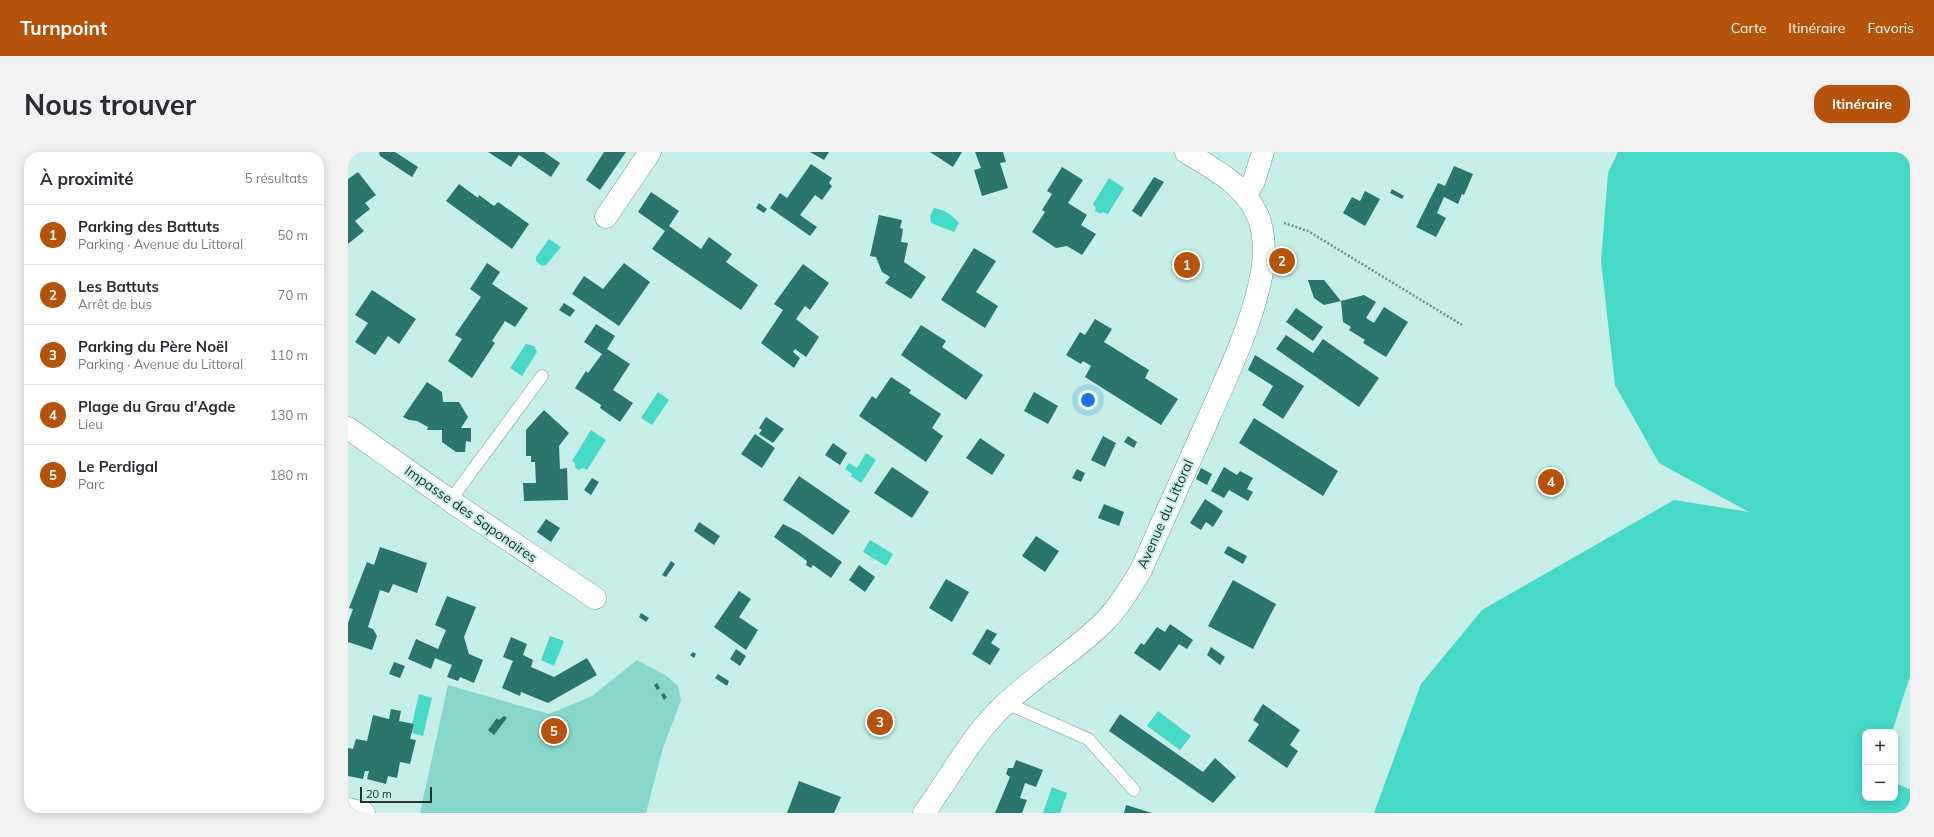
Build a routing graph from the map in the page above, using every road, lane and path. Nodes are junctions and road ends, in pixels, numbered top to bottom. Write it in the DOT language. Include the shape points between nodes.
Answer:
graph roads {
  1 [pos="650,152"];
  2 [pos="1186,152"];
  3 [pos="1263,152"];
  4 [pos="1245,195"];
  5 [pos="606,217"];
  6 [pos="1260,223"];
  7 [pos="1462,325"];
  8 [pos="542,376"];
  9 [pos="348,428"];
  10 [pos="450,500"];
  11 [pos="594,598"];
  12 [pos="1006,703"];
  13 [pos="1134,790"];
  14 [pos="348,809"];
  15 [pos="364,813"];
  16 [pos="924,813"];
  1 -- 5 [label="street"];
  2 -- 4 [label="street, Avenue du Littoral" via="1229,179"];
  3 -- 4 [label="street" via="1254,181"];
  4 -- 6 [label="street, Avenue du Littoral" via="1257,213"];
  6 -- 7 [label="path" via="1285,223 1308,231"];
  6 -- 12 [label="street, Avenue du Littoral" via="1263,246 1262,271 1256,298 1228,374 1141,570 1125,596 1083,642 1028,683"];
  8 -- 10 [label="lane"];
  9 -- 10 [label="street, Impasse des Saponaires"];
  10 -- 11 [label="street, Impasse des Saponaires"];
  12 -- 13 [label="lane" via="1088,739"];
  12 -- 16 [label="street, Avenue du Littoral" via="955,754"];
  14 -- 15 [label="street"];
}
